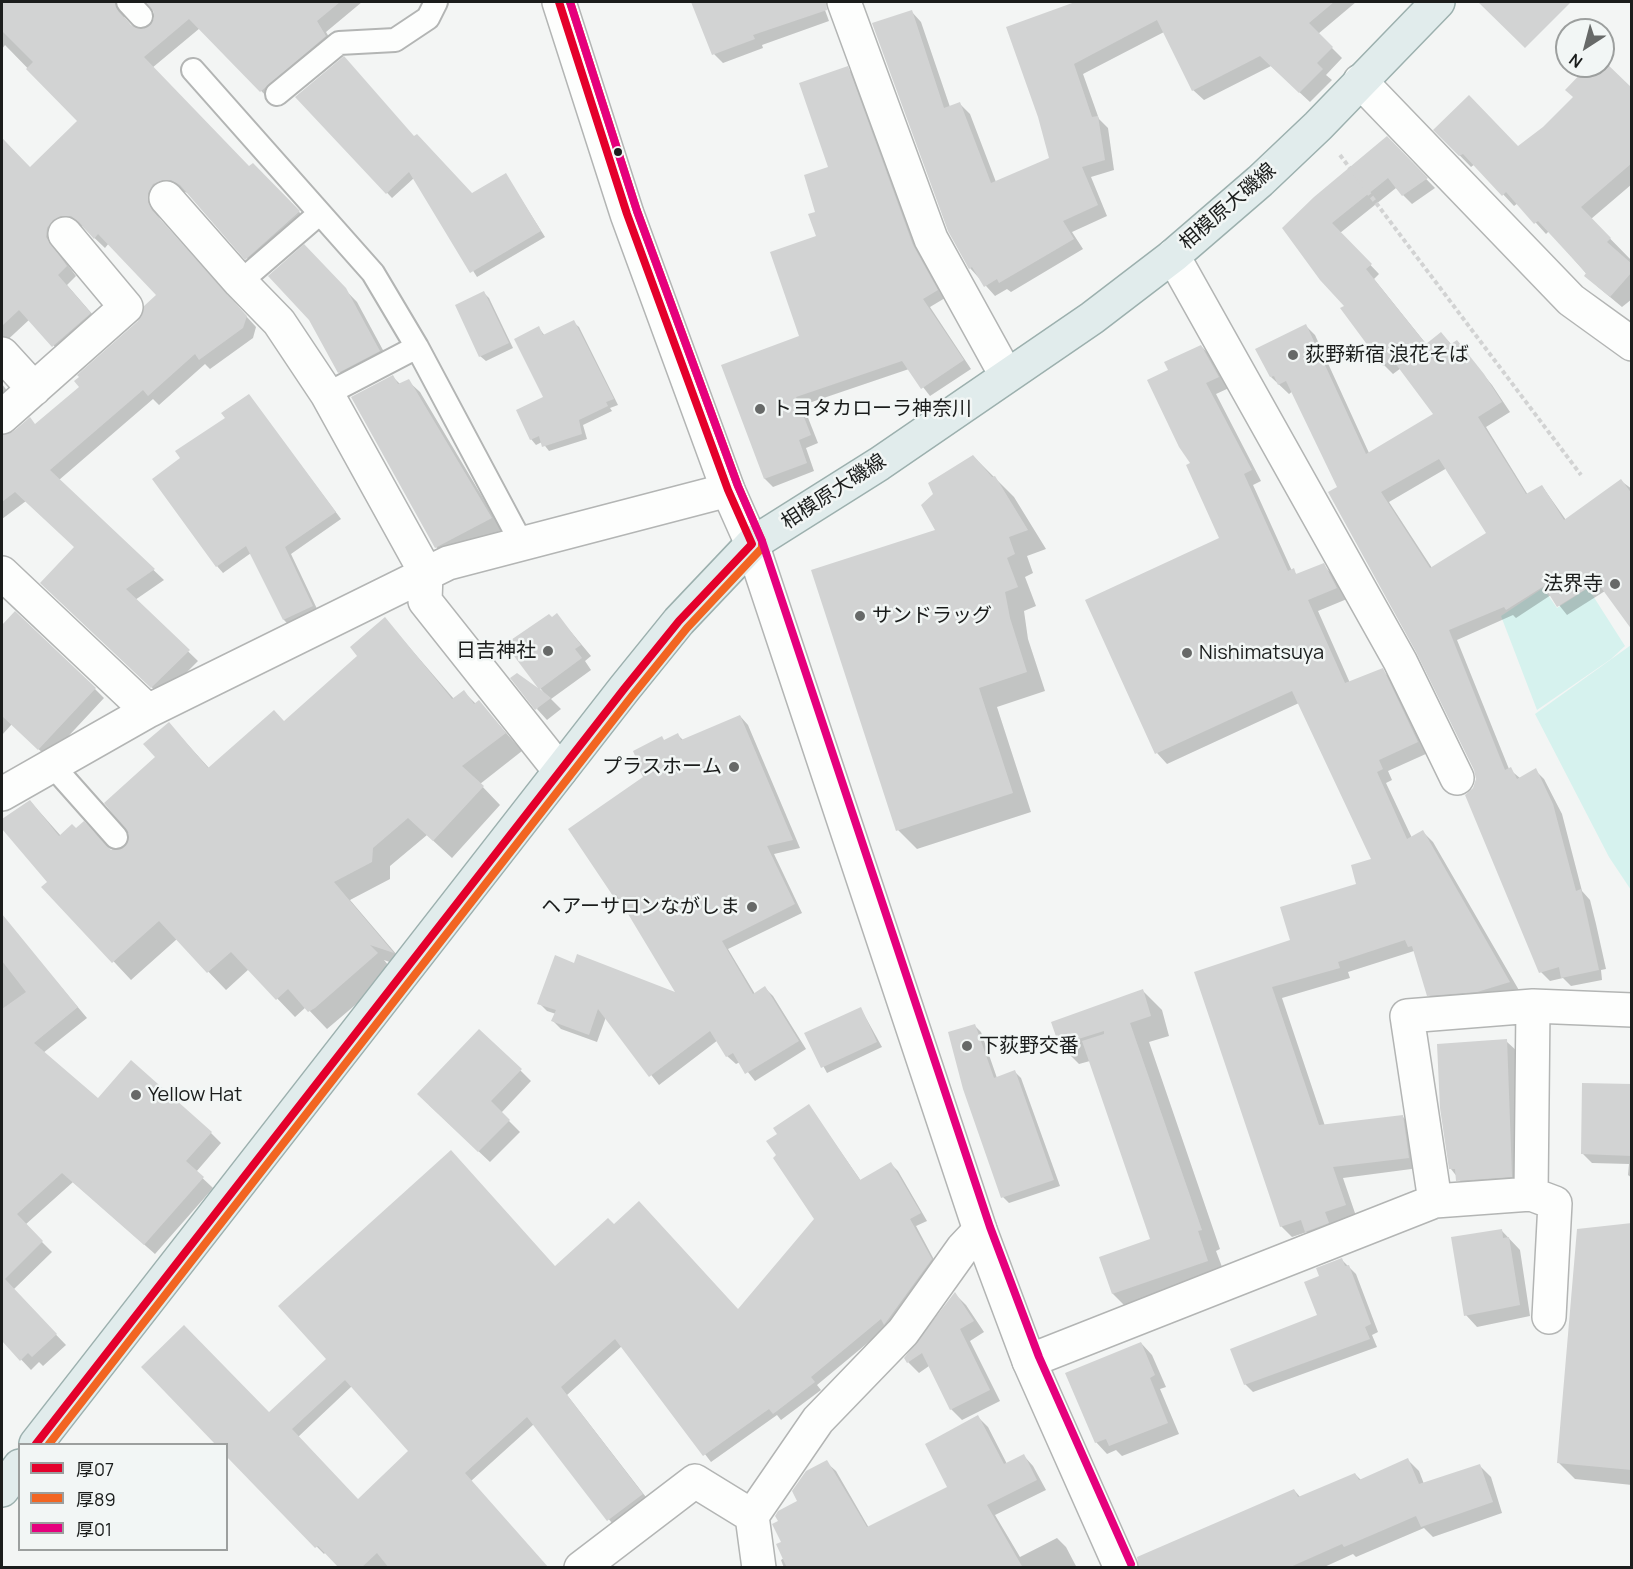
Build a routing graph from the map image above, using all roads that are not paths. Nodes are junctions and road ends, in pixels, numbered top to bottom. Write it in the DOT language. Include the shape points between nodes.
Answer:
graph roads {
  1 [pos="436,2"];
  2 [pos="558,2"];
  3 [pos="844,2"];
  4 [pos="1438,2"];
  5 [pos="194,70"];
  6 [pos="1360,81"];
  7 [pos="277,94"];
  8 [pos="166,198"];
  9 [pos="319,214"];
  10 [pos="65,234"];
  11 [pos="1173,256"];
  12 [pos="240,282"];
  13 [pos="1632,344"];
  14 [pos="417,347"];
  15 [pos="2,354"];
  16 [pos="1005,375"];
  17 [pos="34,389"];
  18 [pos="327,394"];
  19 [pos="2,417"];
  20 [pos="728,490"];
  21 [pos="522,544"];
  22 [pos="752,544"];
  23 [pos="2,573"];
  24 [pos="426,573"];
  25 [pos="148,711"];
  26 [pos="52,765"];
  27 [pos="560,771"];
  28 [pos="1457,778"];
  29 [pos="2,794"];
  30 [pos="116,837"];
  31 [pos="1533,1006"];
  32 [pos="1632,1010"];
  33 [pos="1530,1194"];
  34 [pos="1435,1201"];
  35 [pos="980,1230"];
  36 [pos="1549,1317"];
  37 [pos="1029,1361"];
  38 [pos="37,1443"];
  39 [pos="18,1469"];
  40 [pos="2,1490"];
  41 [pos="752,1516"];
  42 [pos="581,1568"];
  43 [pos="759,1568"];
  44 [pos="1121,1568"];
  1 -- 7 [label="lane" via="428,18 395,40 339,43"];
  2 -- 20 [label="street" via="627,214"];
  3 -- 16 [label="street" via="931,239"];
  4 -- 6 [label="main road, 相模原大磯線"];
  5 -- 9 [label="lane"];
  6 -- 11 [label="main road, 相模原大磯線" via="1260,181"];
  6 -- 13 [label="street" via="1572,300"];
  8 -- 12 [label="street"];
  9 -- 12 [label="lane"];
  9 -- 14 [label="lane" via="373,273"];
  10 -- 17 [label="street" via="94,252 126,307"];
  11 -- 16 [label="main road, 相模原大磯線" via="1092,318"];
  11 -- 28 [label="street" via="1400,661"];
  12 -- 18 [label="street" via="279,321"];
  14 -- 18 [label="lane"];
  14 -- 21 [label="lane"];
  15 -- 17 [label="street"];
  16 -- 22 [label="main road, 相模原大磯線" via="879,464"];
  17 -- 19 [label="street"];
  18 -- 24 [label="street"];
  20 -- 21 [label="street"];
  20 -- 22 [label="street"];
  21 -- 24 [label="street" via="448,563"];
  22 -- 27 [label="main road, 相模原大磯線" via="680,621"];
  22 -- 35 [label="street"];
  23 -- 25 [label="street"];
  24 -- 25 [label="street"];
  24 -- 27 [label="street" via="425,601"];
  25 -- 26 [label="street"];
  26 -- 29 [label="street"];
  26 -- 30 [label="lane"];
  27 -- 38 [label="main road, 相模原大磯線"];
  31 -- 32 [label="street"];
  31 -- 33 [label="street"];
  31 -- 34 [label="street" via="1407,1016"];
  33 -- 34 [label="street"];
  33 -- 36 [label="street" via="1556,1203"];
  34 -- 37 [label="street"];
  35 -- 37 [label="street"];
  35 -- 41 [label="street" via="903,1332 818,1420"];
  37 -- 44 [label="street"];
  39 -- 40 [label="main road"];
  41 -- 42 [label="street" via="695,1481"];
  41 -- 43 [label="street"];
}
